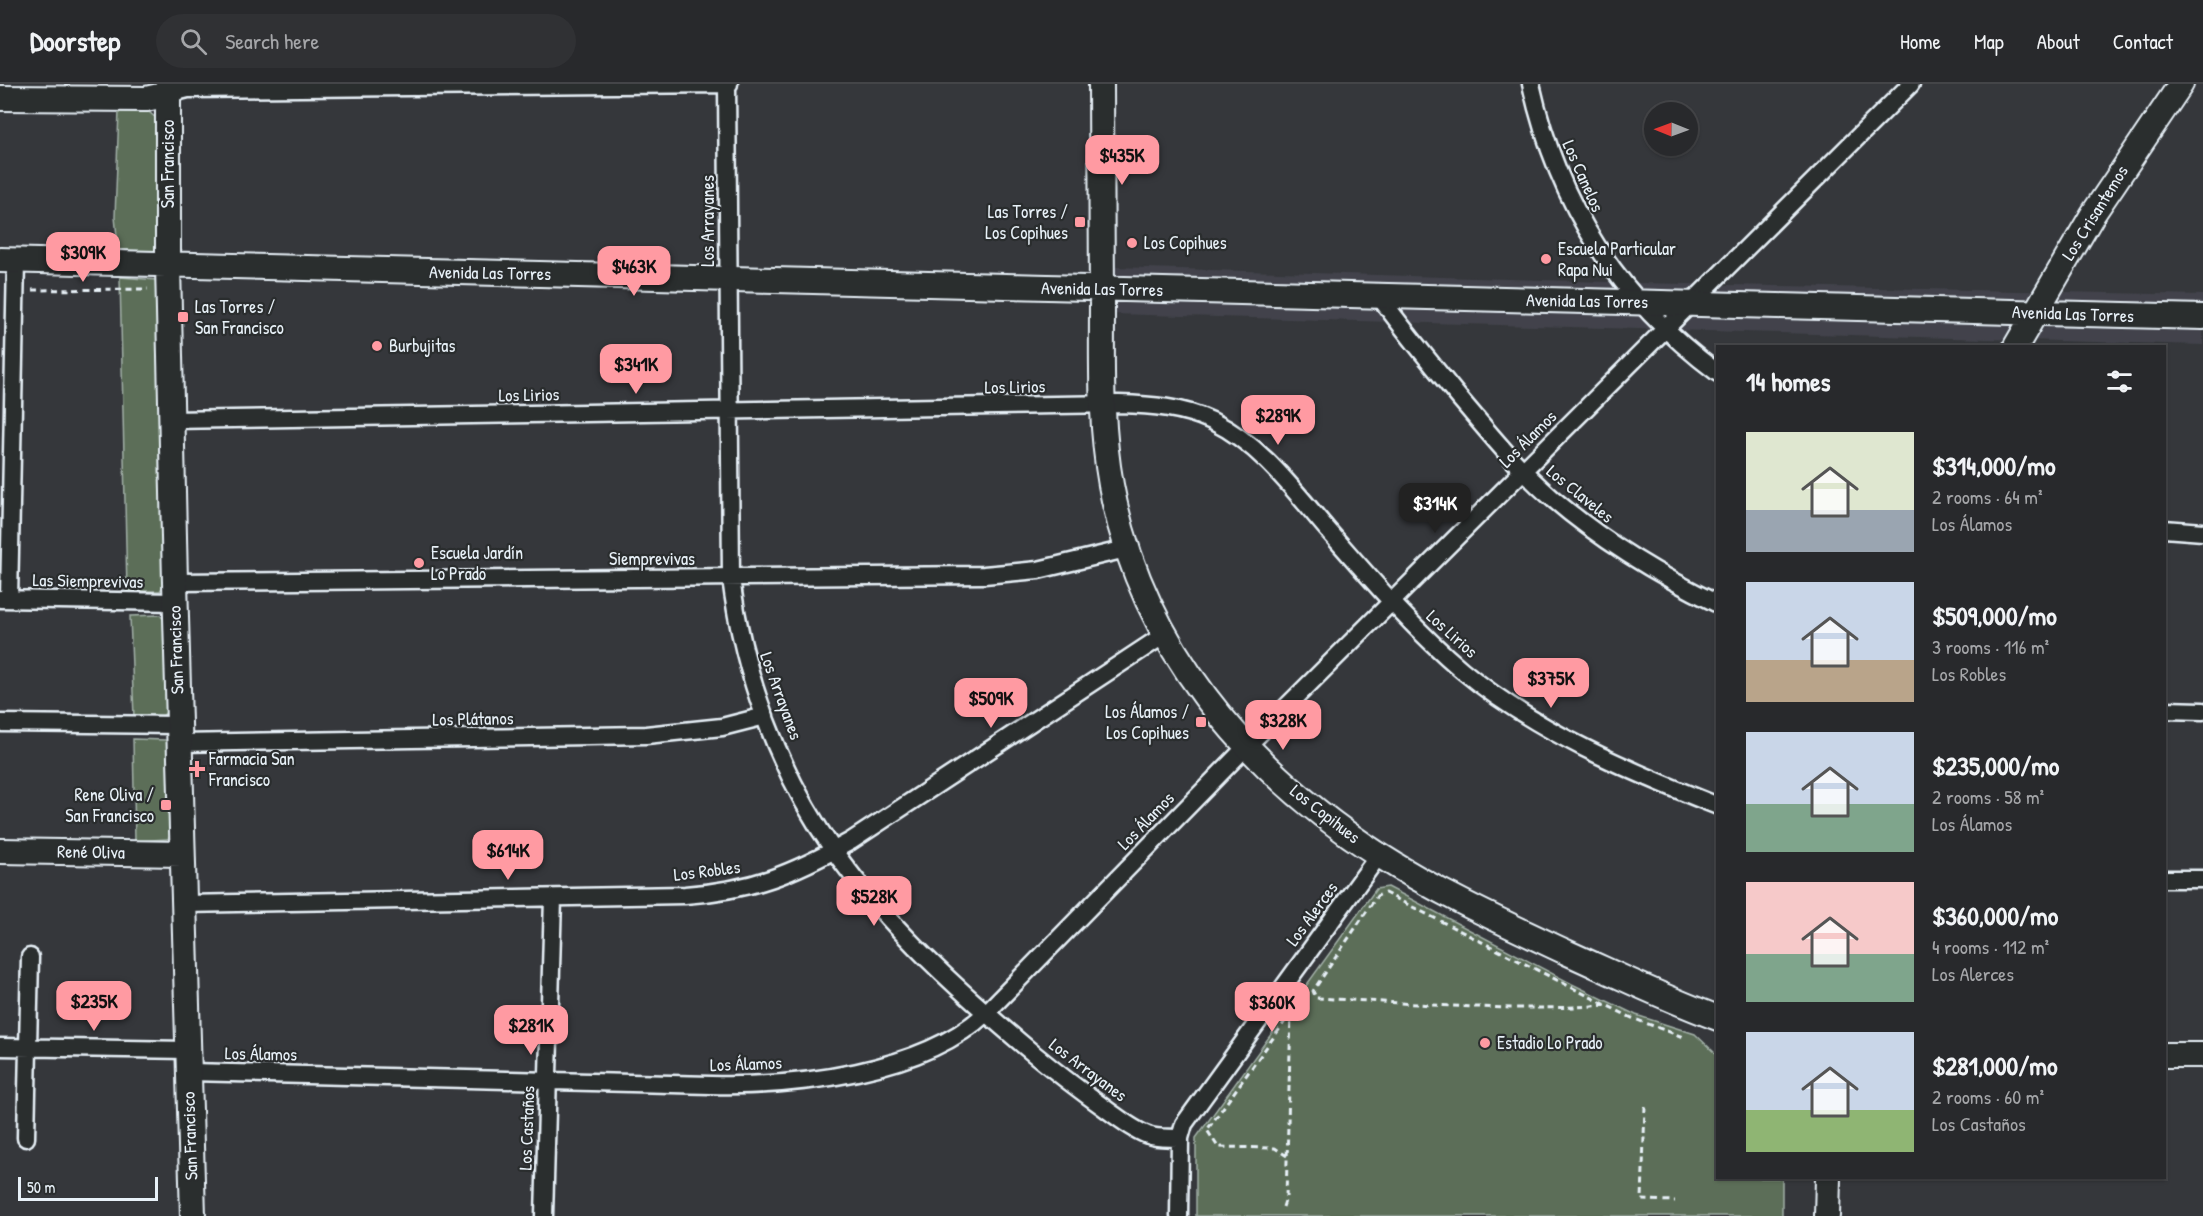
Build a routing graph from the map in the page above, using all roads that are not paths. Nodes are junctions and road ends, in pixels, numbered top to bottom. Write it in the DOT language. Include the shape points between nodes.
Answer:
graph roads {
  1 [pos="728,84"];
  2 [pos="1101,84"];
  3 [pos="1531,84"];
  4 [pos="1911,84"];
  5 [pos="2181,84"];
  6 [pos="168,89"];
  7 [pos="0,98"];
  8 [pos="8,260"];
  9 [pos="168,265"];
  10 [pos="728,279"];
  11 [pos="1101,289"];
  12 [pos="1379,296"];
  13 [pos="1639,303"];
  14 [pos="1692,304"];
  15 [pos="2035,313"];
  16 [pos="2203,317"];
  17 [pos="1665,330"];
  18 [pos="2017,345"];
  19 [pos="1716,371"];
  20 [pos="1102,405"];
  21 [pos="729,411"];
  22 [pos="171,420"];
  23 [pos="1523,471"];
  24 [pos="2166,529"];
  25 [pos="2203,532"];
  26 [pos="1126,549"];
  27 [pos="731,578"];
  28 [pos="175,592"];
  29 [pos="4,599"];
  30 [pos="1391,602"];
  31 [pos="1716,602"];
  32 [pos="1164,635"];
  33 [pos="2166,710"];
  34 [pos="2203,711"];
  35 [pos="765,716"];
  36 [pos="0,723"];
  37 [pos="179,734"];
  38 [pos="1248,745"];
  39 [pos="1716,805"];
  40 [pos="834,850"];
  41 [pos="0,851"];
  42 [pos="182,854"];
  43 [pos="1379,855"];
  44 [pos="2166,879"];
  45 [pos="2203,879"];
  46 [pos="553,898"];
  47 [pos="184,904"];
  48 [pos="30,957"];
  49 [pos="986,1012"];
  50 [pos="1716,1016"];
  51 [pos="0,1047"];
  52 [pos="28,1048"];
  53 [pos="2166,1055"];
  54 [pos="2203,1056"];
  55 [pos="188,1061"];
  56 [pos="548,1081"];
  57 [pos="26,1138"];
  58 [pos="1180,1138"];
  59 [pos="1828,1179"];
  60 [pos="193,1216"];
  61 [pos="544,1216"];
  62 [pos="1179,1216"];
  63 [pos="1827,1216"];
  1 -- 6 [label="street"];
  1 -- 10 [label="street, Los Arrayanes"];
  2 -- 11 [label="main road, Los Copihues"];
  3 -- 13 [label="street, Los Canelos" via="1548,146 1572,205 1607,263"];
  4 -- 14 [label="street, Los Álamos"];
  5 -- 15 [label="main road, Los Crisantemos" via="2099,204"];
  6 -- 7 [label="main road" via="146,99"];
  6 -- 9 [label="main road, San Francisco"];
  8 -- 9 [label="main road, Avenida Las Torres"];
  8 -- 29 [label="street" via="15,290"];
  9 -- 10 [label="main road, Avenida Las Torres"];
  9 -- 22 [label="main road, San Francisco"];
  10 -- 11 [label="main road, Avenida Las Torres"];
  10 -- 21 [label="street, Los Arrayanes"];
  11 -- 12 [label="main road, Avenida Las Torres"];
  11 -- 20 [label="main road, Los Copihues"];
  12 -- 13 [label="main road, Avenida Las Torres"];
  12 -- 23 [label="street, Los Claveles"];
  13 -- 14 [label="main road, Avenida Las Torres"];
  13 -- 17 [label="street, Los Canelos"];
  14 -- 15 [label="main road, Avenida Las Torres"];
  14 -- 17 [label="street, Los Álamos"];
  15 -- 16 [label="main road, Avenida Las Torres"];
  15 -- 18 [label="main road, Los Crisantemos"];
  17 -- 19 [label="street, Los Canelos"];
  17 -- 23 [label="street, Los Álamos"];
  20 -- 21 [label="street, Los Lirios"];
  20 -- 26 [label="main road, Los Copihues" via="1111,483"];
  20 -- 30 [label="street, Los Lirios" via="1171,408 1201,416 1240,437 1274,467"];
  21 -- 22 [label="street, Los Lirios"];
  21 -- 27 [label="street, Los Arrayanes"];
  22 -- 28 [label="main road, San Francisco"];
  23 -- 30 [label="street, Los Álamos"];
  23 -- 31 [label="street, Los Claveles" via="1612,544"];
  24 -- 25 [label="street"];
  26 -- 27 [label="street, Siemprevivas" via="1038,570 984,575"];
  26 -- 32 [label="main road, Los Copihues"];
  27 -- 28 [label="street, Siemprevivas"];
  27 -- 35 [label="street, Los Arrayanes" via="743,647"];
  28 -- 29 [label="street, Las Siemprevivas"];
  28 -- 37 [label="main road, San Francisco"];
  30 -- 38 [label="street, Los Álamos"];
  30 -- 39 [label="street, Los Lirios" via="1463,671 1525,714 1605,757"];
  32 -- 38 [label="main road, Los Copihues" via="1202,692"];
  32 -- 40 [label="street, Los Robles"];
  33 -- 34 [label="street"];
  35 -- 37 [label="street, Los Plátanos" via="706,729 636,736"];
  35 -- 40 [label="street, Los Arrayanes" via="794,783"];
  36 -- 37 [label="street, Los Plátanos"];
  37 -- 42 [label="main road, San Francisco"];
  38 -- 43 [label="main road, Los Copihues" via="1313,807"];
  38 -- 49 [label="street, Los Álamos"];
  40 -- 46 [label="street, Los Robles" via="783,876 733,890 685,896"];
  40 -- 49 [label="street, Los Arrayanes" via="906,936"];
  41 -- 42 [label="main road, René Oliva"];
  42 -- 47 [label="main road, San Francisco"];
  43 -- 50 [label="main road, Los Copihues" via="1532,936 1652,992"];
  43 -- 58 [label="street, Los Alerces" via="1184,1124"];
  44 -- 45 [label="street"];
  46 -- 47 [label="street, Los Robles"];
  46 -- 56 [label="street, Los Castaños"];
  47 -- 55 [label="main road, San Francisco"];
  48 -- 52 [label="street"];
  49 -- 56 [label="street, Los Álamos" via="973,1025 916,1054 825,1077 735,1086"];
  49 -- 58 [label="street, Los Arrayanes" via="1120,1119 1148,1135"];
  51 -- 52 [label="street, Los Álamos"];
  52 -- 55 [label="street, Los Álamos"];
  52 -- 57 [label="street"];
  53 -- 54 [label="main road"];
  55 -- 56 [label="street, Los Álamos"];
  55 -- 60 [label="main road, San Francisco"];
  56 -- 61 [label="street, Los Castaños"];
  58 -- 62 [label="street, Los Alerces"];
  59 -- 63 [label="main road"];
}
